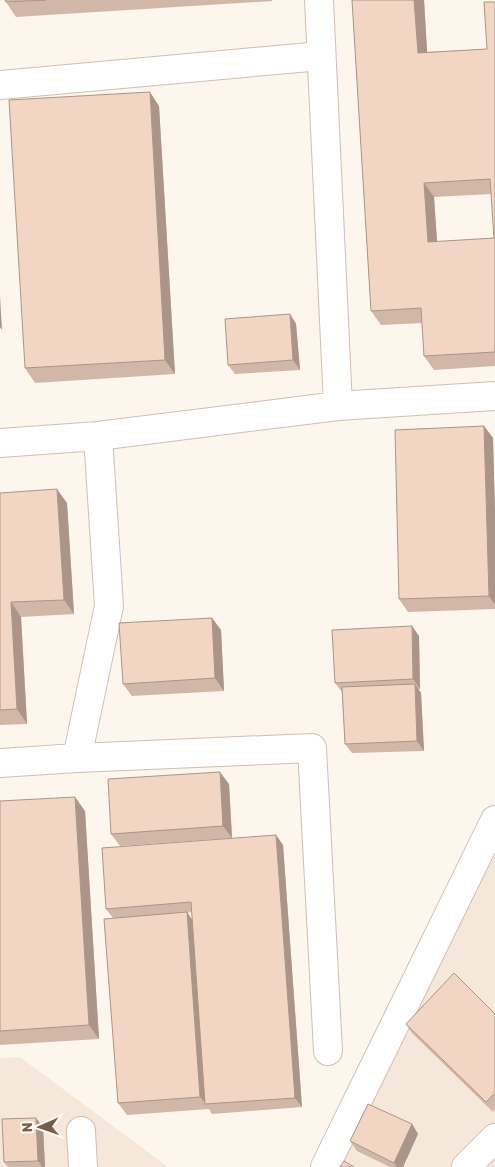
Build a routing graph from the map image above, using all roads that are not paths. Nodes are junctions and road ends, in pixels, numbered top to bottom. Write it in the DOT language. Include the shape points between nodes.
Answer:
graph roads {
  1 [pos="319,0"];
  2 [pos="321,56"];
  3 [pos="0,85"];
  4 [pos="495,396"];
  5 [pos="338,406"];
  6 [pos="98,436"];
  7 [pos="0,443"];
  8 [pos="77,758"];
  9 [pos="0,763"];
  10 [pos="495,820"];
  11 [pos="328,1051"];
  12 [pos="81,1131"];
  13 [pos="83,1167"];
  14 [pos="325,1167"];
  1 -- 2 [label="street"];
  2 -- 3 [label="street"];
  2 -- 5 [label="street"];
  4 -- 5 [label="street"];
  5 -- 6 [label="street"];
  6 -- 7 [label="street"];
  6 -- 8 [label="street" via="110,606"];
  8 -- 9 [label="street"];
  8 -- 11 [label="street" via="312,748"];
  10 -- 14 [label="street"];
  12 -- 13 [label="street"];
}
